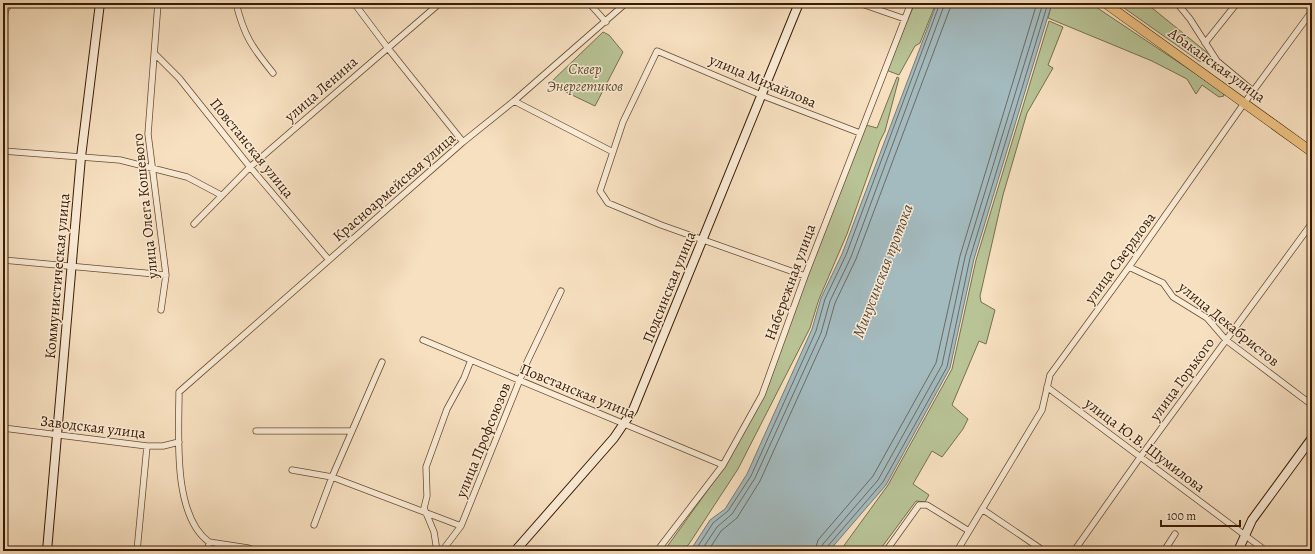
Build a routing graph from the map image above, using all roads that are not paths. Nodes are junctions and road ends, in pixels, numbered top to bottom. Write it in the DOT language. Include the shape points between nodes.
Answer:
graph roads {
  1 [pos="10,3"];
  2 [pos="100,3"];
  3 [pos="145,3"];
  4 [pos="236,3"];
  5 [pos="354,3"];
  6 [pos="440,3"];
  7 [pos="589,3"];
  8 [pos="626,3"];
  9 [pos="799,3"];
  10 [pos="859,3"];
  11 [pos="911,3"];
  12 [pos="1106,3"];
  13 [pos="1177,3"];
  14 [pos="1237,3"];
  15 [pos="160,4"];
  16 [pos="1312,11"];
  17 [pos="905,19"];
  18 [pos="606,22"];
  19 [pos="3,30"];
  20 [pos="1206,43"];
  21 [pos="387,48"];
  22 [pos="155,54"];
  23 [pos="273,73"];
  24 [pos="1253,91"];
  25 [pos="762,95"];
  26 [pos="514,101"];
  27 [pos="1245,102"];
  28 [pos="860,133"];
  29 [pos="464,142"];
  30 [pos="3,151"];
  31 [pos="613,152"];
  32 [pos="1312,152"];
  33 [pos="81,157"];
  34 [pos="250,166"];
  35 [pos="153,167"];
  36 [pos="221,195"];
  37 [pos="1312,223"];
  38 [pos="194,224"];
  39 [pos="703,240"];
  40 [pos="3,260"];
  41 [pos="329,260"];
  42 [pos="72,267"];
  43 [pos="1129,267"];
  44 [pos="166,275"];
  45 [pos="805,276"];
  46 [pos="561,291"];
  47 [pos="160,310"];
  48 [pos="423,340"];
  49 [pos="1226,340"];
  50 [pos="470,360"];
  51 [pos="382,362"];
  52 [pos="519,381"];
  53 [pos="1047,387"];
  54 [pos="1312,405"];
  55 [pos="625,422"];
  56 [pos="3,428"];
  57 [pos="256,431"];
  58 [pos="352,431"];
  59 [pos="57,435"];
  60 [pos="1312,438"];
  61 [pos="179,442"];
  62 [pos="147,446"];
  63 [pos="1141,456"];
  64 [pos="723,465"];
  65 [pos="292,470"];
  66 [pos="332,478"];
  67 [pos="982,509"];
  68 [pos="426,514"];
  69 [pos="314,525"];
  70 [pos="462,526"];
  71 [pos="968,531"];
  72 [pos="1175,534"];
  73 [pos="1244,535"];
  74 [pos="210,542"];
  75 [pos="47,551"];
  76 [pos="137,551"];
  77 [pos="208,551"];
  78 [pos="255,551"];
  79 [pos="437,551"];
  80 [pos="442,551"];
  81 [pos="515,551"];
  82 [pos="657,551"];
  83 [pos="886,551"];
  84 [pos="957,551"];
  85 [pos="1044,551"];
  86 [pos="1074,551"];
  87 [pos="1164,551"];
  88 [pos="1238,551"];
  89 [pos="1266,551"];
  1 -- 19 [label="street" via="5,11"];
  2 -- 33 [label="street, Коммунистическая улица"];
  3 -- 15 [label="street"];
  4 -- 23 [label="street" via="251,46"];
  5 -- 21 [label="street"];
  6 -- 21 [label="street, улица Ленина"];
  7 -- 18 [label="street"];
  8 -- 18 [label="street, Красноармейская улица"];
  9 -- 25 [label="street, Подсинская улица"];
  10 -- 17 [label="street"];
  11 -- 17 [label="street, Набережная улица"];
  12 -- 27 [label="main road, Абаканская улица"];
  13 -- 20 [label="street, Абаканская улица"];
  14 -- 20 [label="street"];
  15 -- 22 [label="street, улица Олега Кошевого"];
  16 -- 24 [label="street, улица Свердлова"];
  17 -- 28 [label="street, Набережная улица"];
  18 -- 26 [label="street, Красноармейская улица"];
  20 -- 24 [label="street, Абаканская улица" via="1217,61"];
  21 -- 29 [label="street"];
  21 -- 34 [label="street, улица Ленина"];
  22 -- 34 [label="street, Повстанская улица" via="179,78"];
  22 -- 35 [label="street, улица Олега Кошевого" via="148,134"];
  24 -- 27 [label="street, улица Свердлова"];
  25 -- 28 [label="street, улица Михайлова"];
  25 -- 31 [label="street, улица Михайлова" via="658,50 623,122"];
  25 -- 39 [label="street, Подсинская улица"];
  26 -- 29 [label="street, Красноармейская улица"];
  26 -- 31 [label="street"];
  27 -- 32 [label="main road, Абаканская улица"];
  27 -- 43 [label="street, улица Свердлова"];
  28 -- 45 [label="street, Набережная улица"];
  29 -- 41 [label="street, Красноармейская улица"];
  30 -- 33 [label="street"];
  31 -- 39 [label="street" via="600,191 608,203"];
  33 -- 35 [label="street" via="120,160"];
  33 -- 42 [label="street, Коммунистическая улица"];
  34 -- 36 [label="street, улица Ленина"];
  34 -- 41 [label="street, Повстанская улица"];
  35 -- 36 [label="street" via="187,177"];
  35 -- 44 [label="street, улица Олега Кошевого"];
  36 -- 38 [label="street, улица Ленина"];
  37 -- 49 [label="street, улица Горького"];
  39 -- 45 [label="street"];
  39 -- 55 [label="street, Подсинская улица" via="633,410"];
  40 -- 42 [label="street"];
  41 -- 61 [label="street, Красноармейская улица" via="179,392"];
  42 -- 44 [label="street"];
  42 -- 59 [label="street, Коммунистическая улица"];
  43 -- 49 [label="street, улица Декабристов" via="1163,283 1174,297 1206,318"];
  43 -- 53 [label="street, улица Свердлова" via="1050,375"];
  44 -- 47 [label="street, улица Олега Кошевого"];
  45 -- 64 [label="street, Набережная улица" via="762,395"];
  46 -- 52 [label="street, улица Профсоюзов"];
  48 -- 50 [label="street, Повстанская улица"];
  49 -- 54 [label="street, улица Декабристов"];
  49 -- 63 [label="street, улица Горького"];
  50 -- 52 [label="street, Повстанская улица"];
  50 -- 68 [label="street" via="464,378 447,409 426,467"];
  51 -- 58 [label="street"];
  52 -- 55 [label="street, Повстанская улица"];
  52 -- 70 [label="street, улица Профсоюзов"];
  53 -- 63 [label="street, улица Ю.В. Шумилова"];
  53 -- 67 [label="street, улица Свердлова" via="1042,410"];
  55 -- 64 [label="street, Повстанская улица"];
  55 -- 81 [label="street, Подсинская улица" via="614,438"];
  56 -- 59 [label="street, Заводская улица"];
  57 -- 58 [label="street"];
  58 -- 66 [label="street"];
  59 -- 62 [label="street, Заводская улица"];
  59 -- 75 [label="street, Коммунистическая улица"];
  60 -- 73 [label="street" via="1252,520"];
  61 -- 62 [label="street, Заводская улица"];
  61 -- 74 [label="street" via="184,502 193,522"];
  62 -- 76 [label="street"];
  63 -- 73 [label="street, улица Ю.В. Шумилова"];
  63 -- 86 [label="street, улица Горького"];
  64 -- 82 [label="street, Набережная улица"];
  65 -- 66 [label="street"];
  66 -- 68 [label="street"];
  66 -- 69 [label="street"];
  67 -- 71 [label="street, улица Свердлова"];
  67 -- 85 [label="street"];
  68 -- 70 [label="street"];
  68 -- 79 [label="street" via="434,532"];
  70 -- 80 [label="street, улица Профсоюзов"];
  71 -- 83 [label="street" via="927,505 919,505"];
  71 -- 84 [label="street, улица Свердлова"];
  72 -- 87 [label="street"];
  73 -- 88 [label="street"];
  73 -- 89 [label="street, улица Ю.В. Шумилова"];
  74 -- 77 [label="street"];
  74 -- 78 [label="street"];
}
